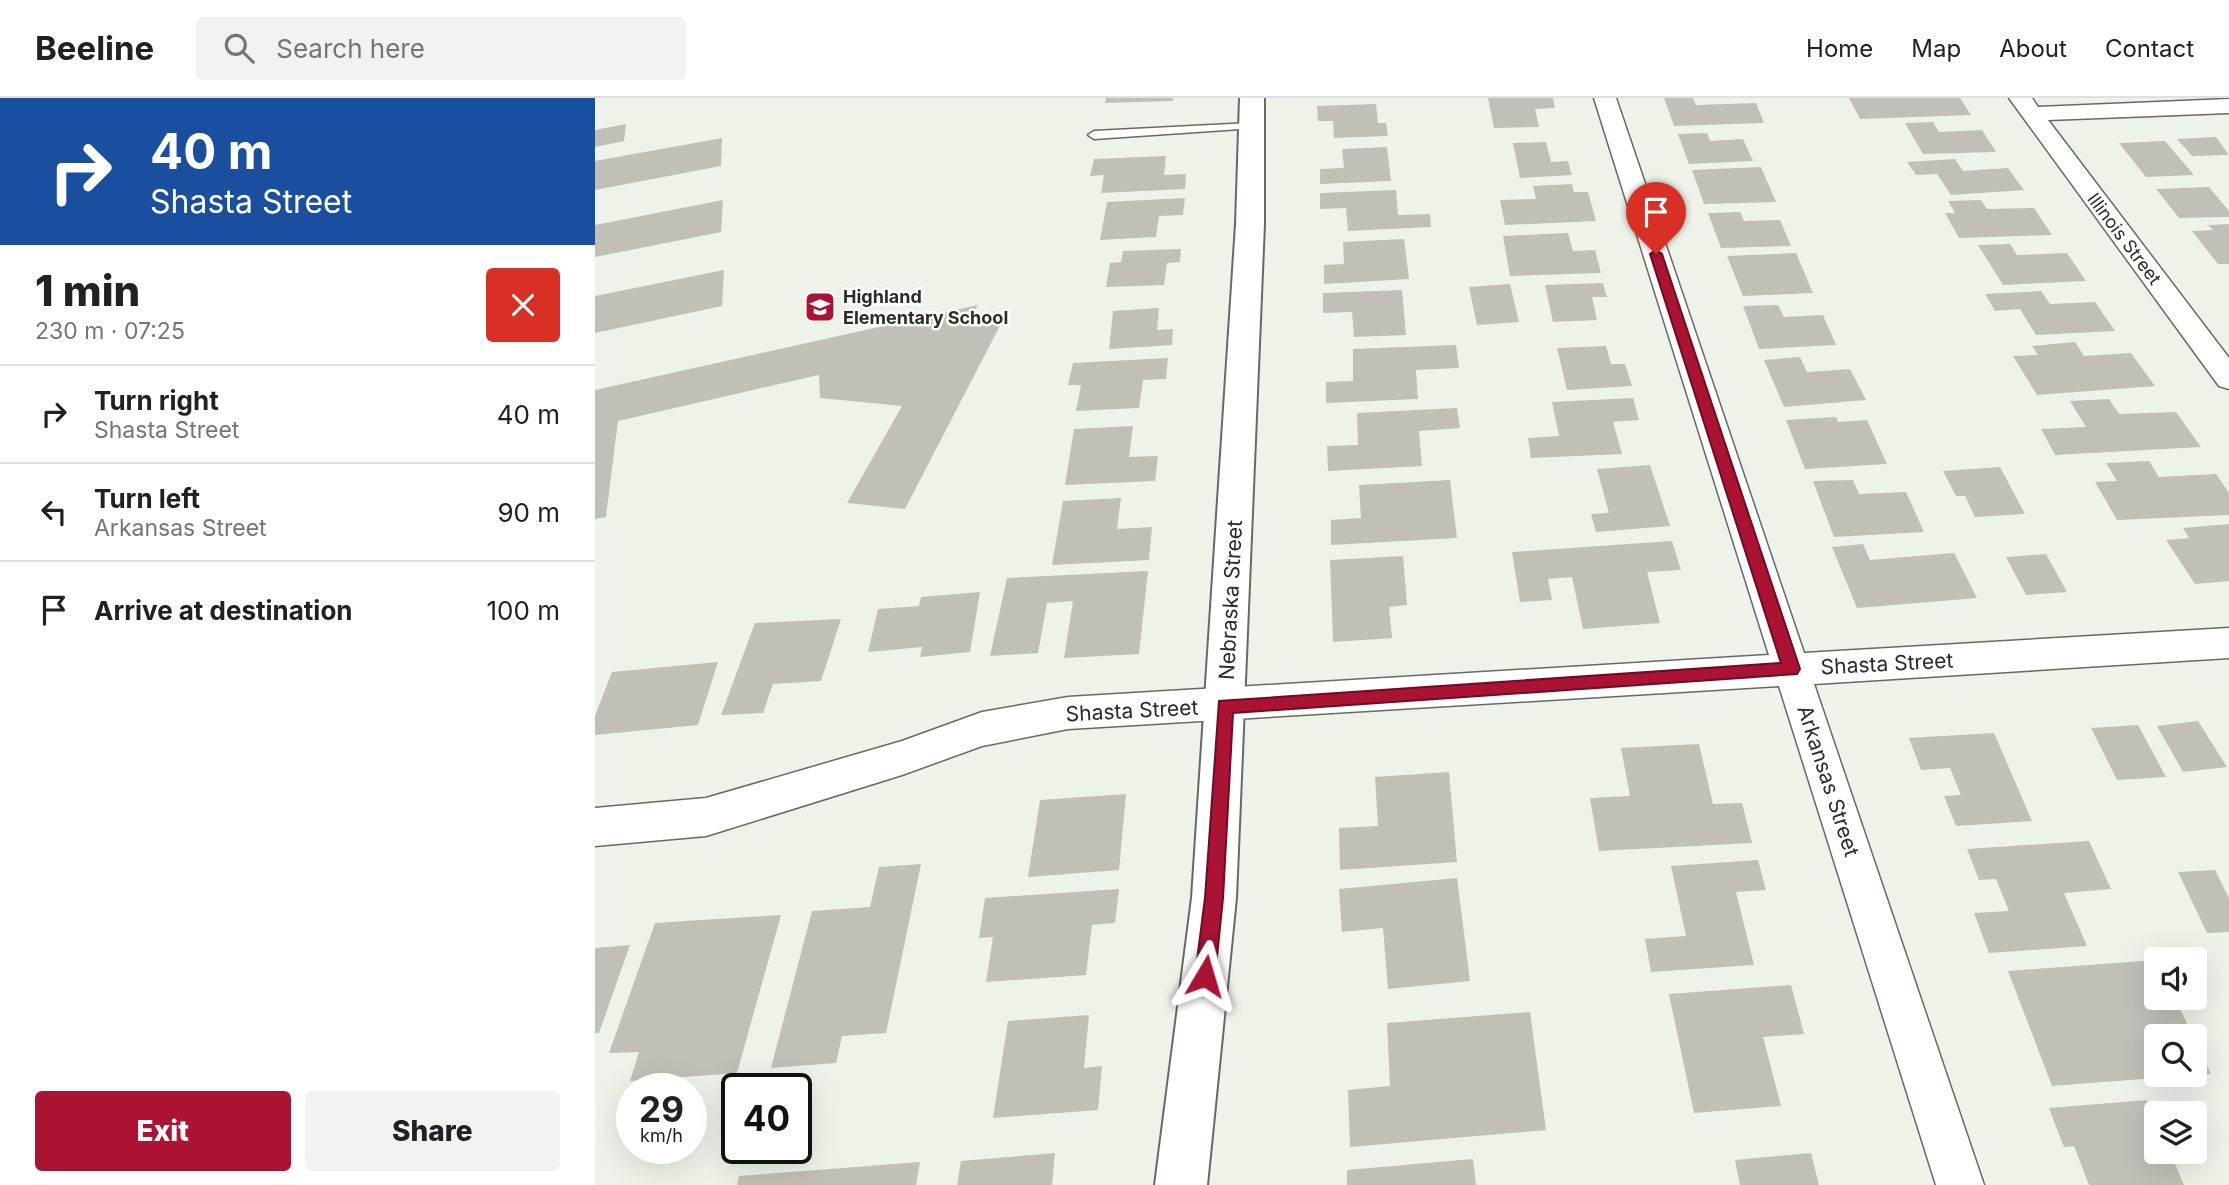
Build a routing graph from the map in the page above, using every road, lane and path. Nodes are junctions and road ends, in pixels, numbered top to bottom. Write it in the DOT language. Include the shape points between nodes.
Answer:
graph roads {
  1 [pos="1605,98"];
  2 [pos="2025,106"];
  3 [pos="2229,106"];
  4 [pos="1252,112"];
  5 [pos="1094,135"];
  6 [pos="2229,379"];
  7 [pos="2229,643"];
  8 [pos="1792,669"];
  9 [pos="1225,706"];
  10 [pos="595,827"];
  11 [pos="1181,1185"];
  12 [pos="1960,1185"];
  1 -- 8 [label="street, Arkansas Street"];
  2 -- 3 [label="street"];
  2 -- 6 [label="street, Illinois Street"];
  4 -- 5 [label="lane"];
  4 -- 9 [label="street, Nebraska Street"];
  7 -- 8 [label="street, Shasta Street"];
  8 -- 9 [label="street, Shasta Street"];
  8 -- 12 [label="street, Arkansas Street"];
  9 -- 10 [label="street, Shasta Street" via="1067,713 982,729 706,817"];
  9 -- 11 [label="street, Nebraska Street" via="1214,898"];
}
